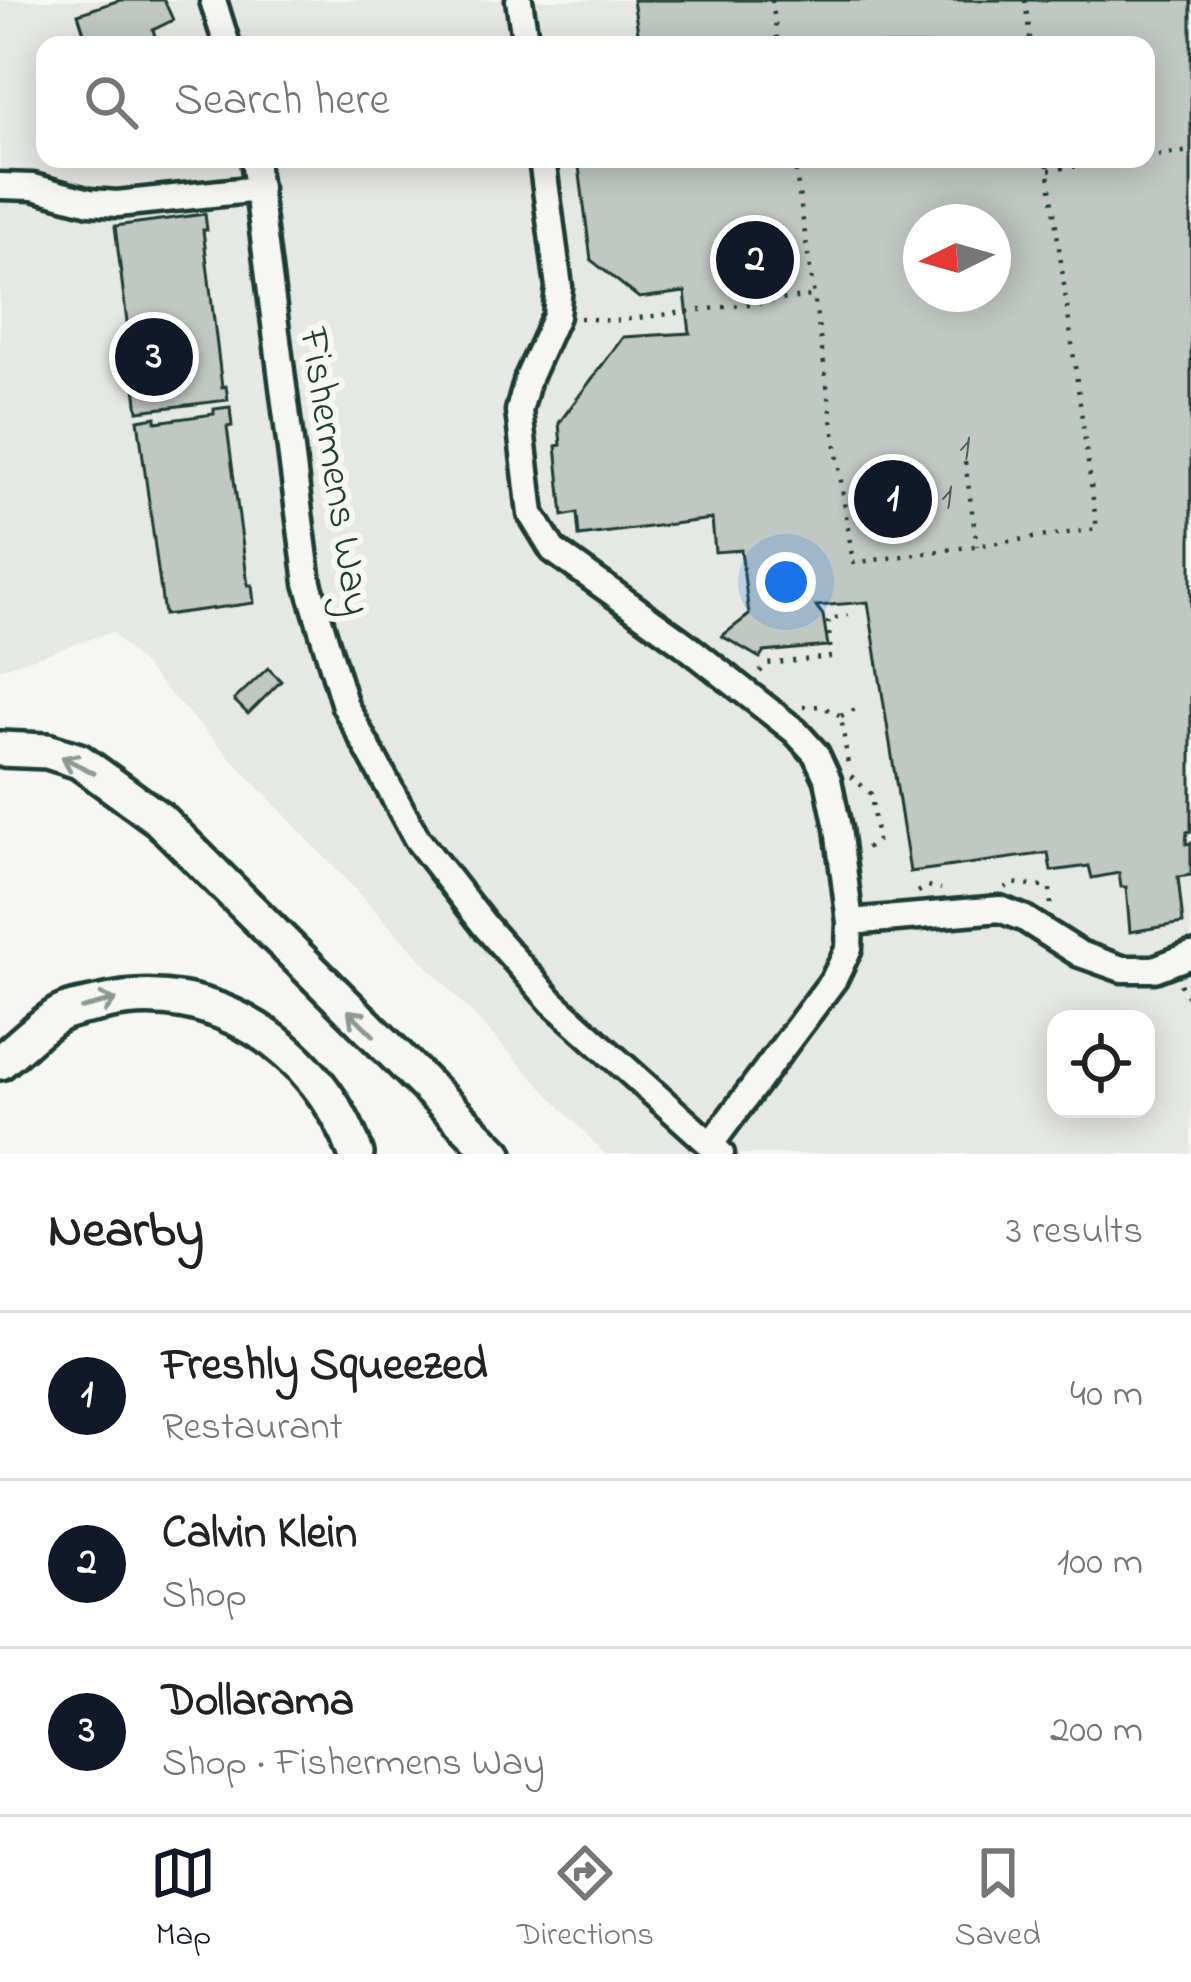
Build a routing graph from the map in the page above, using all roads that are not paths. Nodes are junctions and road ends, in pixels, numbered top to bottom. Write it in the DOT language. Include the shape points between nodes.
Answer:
graph roads {
  1 [pos="213,0"];
  2 [pos="519,0"];
  3 [pos="224,36"];
  4 [pos="525,36"];
  5 [pos="256,168"];
  6 [pos="543,168"];
  7 [pos="0,186"];
  8 [pos="259,189"];
  9 [pos="0,749"];
  10 [pos="850,922"];
  11 [pos="1191,955"];
  12 [pos="0,1062"];
  13 [pos="715,1150"];
  14 [pos="356,1154"];
  15 [pos="496,1154"];
  1 -- 3 [label="street"];
  2 -- 4 [label="street"];
  5 -- 8 [label="street, Fishermens Way"];
  6 -- 10 [label="street" via="559,287 556,316 519,411 530,514 553,550 816,754 835,812"];
  7 -- 8 [label="street" via="117,204"];
  8 -- 13 [label="street, Fishermens Way" via="308,584 345,706 417,839 485,926 552,1002"];
  15 -- 9 [label="highway, one-way" via="159,819 79,761"];
  10 -- 11 [label="street" via="1000,908 1122,969 1154,969"];
  10 -- 13 [label="street" via="849,948 834,979"];
  12 -- 14 [label="highway, one-way" via="61,1013 130,996 199,1005 264,1030 315,1075"];
}
